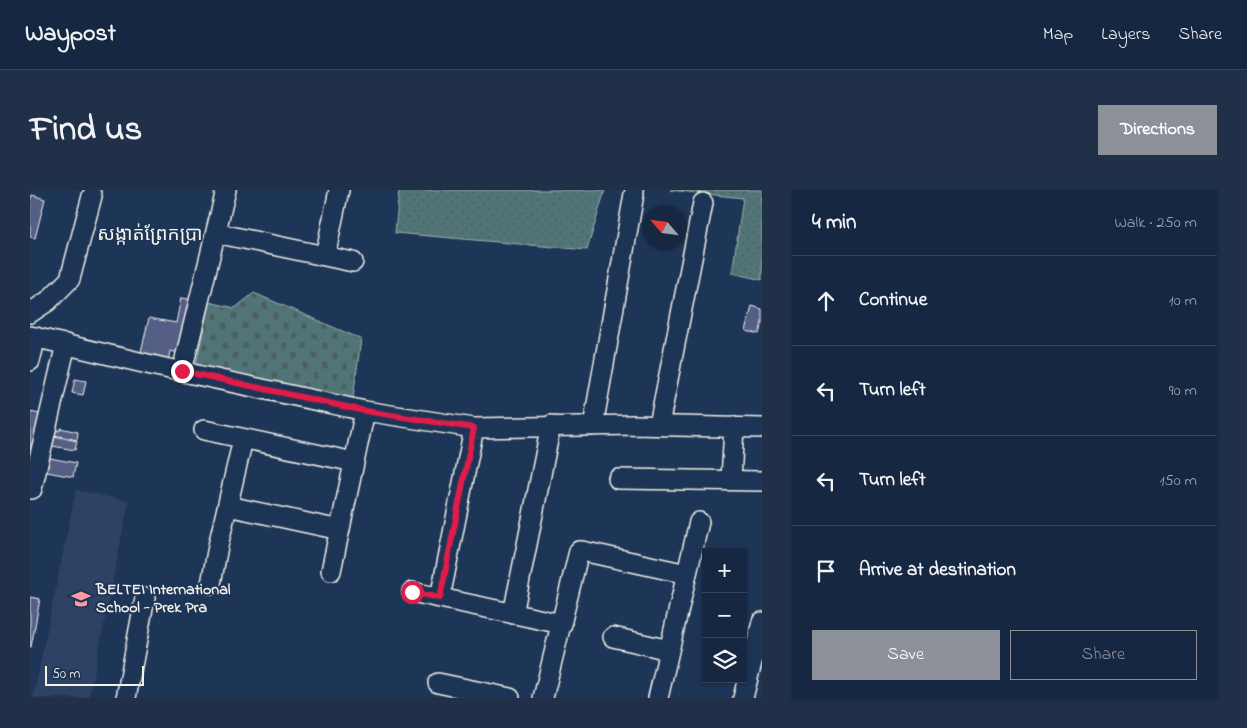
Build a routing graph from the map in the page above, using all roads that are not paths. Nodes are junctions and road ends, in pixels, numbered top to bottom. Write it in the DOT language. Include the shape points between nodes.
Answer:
graph roads {
  1 [pos="226,190"];
  2 [pos="339,190"];
  3 [pos="634,194"];
  4 [pos="92,196"];
  5 [pos="703,203"];
  6 [pos="216,233"];
  7 [pos="325,256"];
  8 [pos="353,262"];
  9 [pos="30,313"];
  10 [pos="33,337"];
  11 [pos="66,344"];
  12 [pos="30,361"];
  13 [pos="182,371"];
  14 [pos="365,411"];
  15 [pos="551,425"];
  16 [pos="659,425"];
  17 [pos="593,426"];
  18 [pos="734,427"];
  19 [pos="474,428"];
  20 [pos="762,428"];
  21 [pos="204,430"];
  22 [pos="243,439"];
  23 [pos="354,462"];
  24 [pos="618,479"];
  25 [pos="731,480"];
  26 [pos="762,482"];
  27 [pos="32,489"];
  28 [pos="228,506"];
  29 [pos="699,522"];
  30 [pos="340,530"];
  31 [pos="331,571"];
  32 [pos="687,574"];
  33 [pos="211,584"];
  34 [pos="412,592"];
  35 [pos="146,598"];
  36 [pos="440,598"];
  37 [pos="513,614"];
  38 [pos="762,622"];
  39 [pos="562,624"];
  40 [pos="613,637"];
  41 [pos="669,650"];
  42 [pos="438,683"];
  43 [pos="126,698"];
  44 [pos="510,698"];
  45 [pos="543,698"];
  46 [pos="658,698"];
  47 [pos="743,698"];
  1 -- 6 [label="street"];
  2 -- 7 [label="street"];
  3 -- 17 [label="street"];
  4 -- 9 [label="street" via="70,278 48,301"];
  5 -- 16 [label="street"];
  6 -- 7 [label="street"];
  6 -- 13 [label="street"];
  7 -- 8 [label="street"];
  10 -- 11 [label="street"];
  10 -- 12 [label="street"];
  11 -- 13 [label="street"];
  11 -- 27 [label="street"];
  13 -- 14 [label="street"];
  14 -- 19 [label="street"];
  14 -- 23 [label="street"];
  15 -- 17 [label="street"];
  15 -- 19 [label="street"];
  15 -- 37 [label="street"];
  16 -- 17 [label="street"];
  16 -- 18 [label="street"];
  18 -- 20 [label="street"];
  18 -- 25 [label="street"];
  19 -- 36 [label="street"];
  21 -- 22 [label="street"];
  22 -- 23 [label="street"];
  22 -- 28 [label="street"];
  23 -- 30 [label="street"];
  24 -- 25 [label="street"];
  25 -- 26 [label="street"];
  28 -- 30 [label="street"];
  28 -- 33 [label="street"];
  29 -- 32 [label="street"];
  30 -- 31 [label="street"];
  32 -- 39 [label="street" via="580,550"];
  32 -- 41 [label="street"];
  34 -- 36 [label="street"];
  35 -- 43 [label="street"];
  36 -- 37 [label="street"];
  37 -- 39 [label="street"];
  38 -- 47 [label="street"];
  39 -- 45 [label="street"];
  40 -- 41 [label="street"];
  41 -- 46 [label="street"];
  42 -- 44 [label="street"];
}
